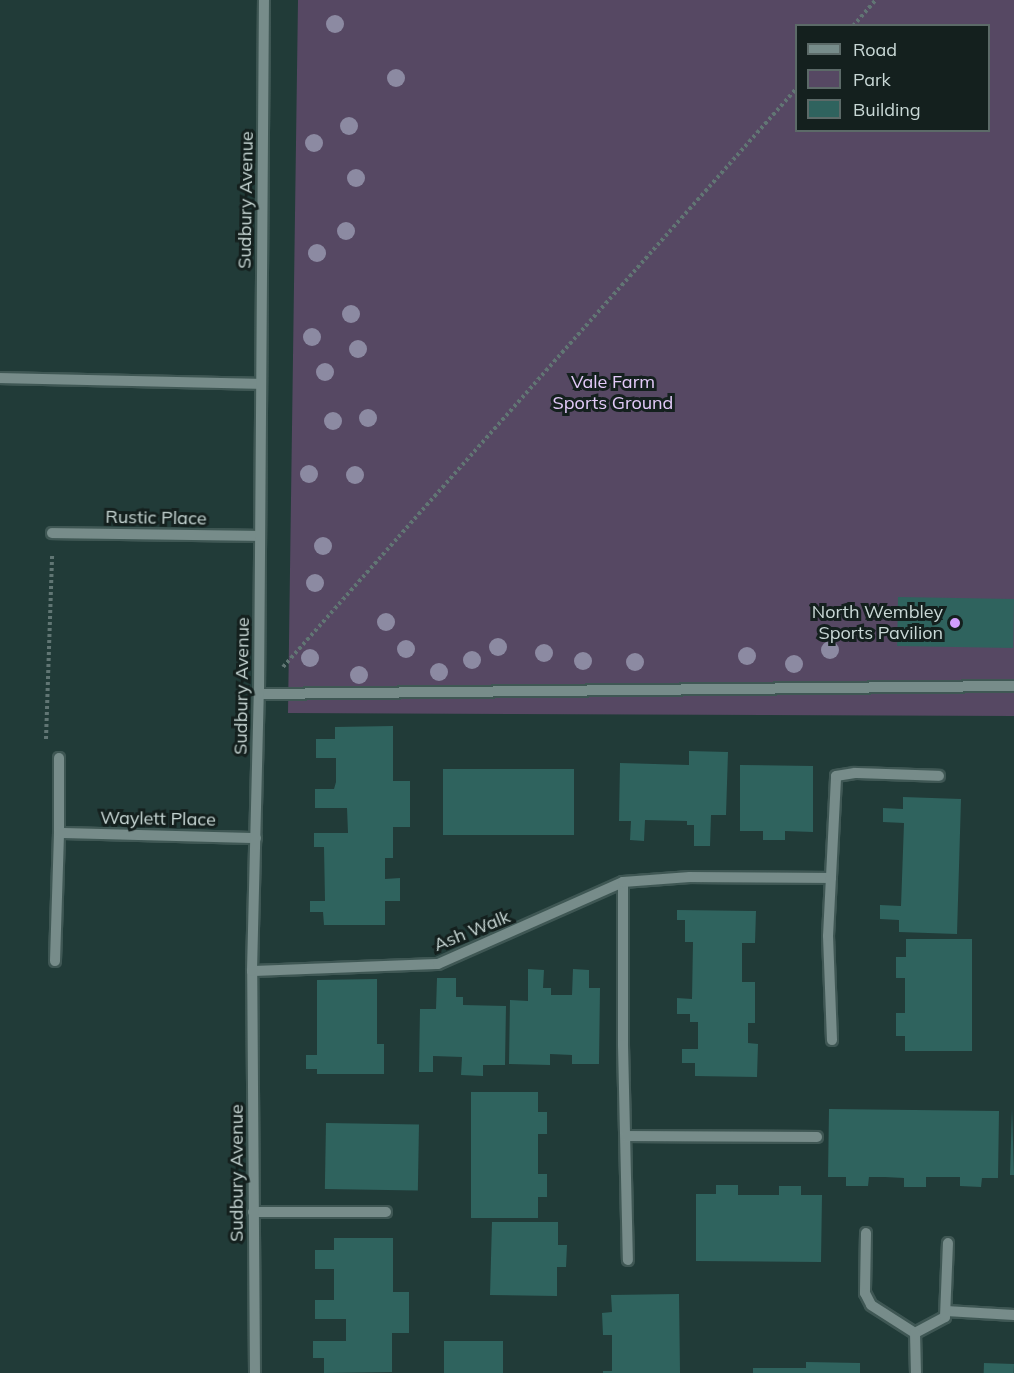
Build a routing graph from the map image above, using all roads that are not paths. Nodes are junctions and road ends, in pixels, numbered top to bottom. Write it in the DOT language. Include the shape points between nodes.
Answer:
graph roads {
  1 [pos="264,0"];
  2 [pos="0,378"];
  3 [pos="261,384"];
  4 [pos="52,533"];
  5 [pos="260,536"];
  6 [pos="1014,686"];
  7 [pos="259,694"];
  8 [pos="59,758"];
  9 [pos="939,776"];
  10 [pos="59,833"];
  11 [pos="256,838"];
  12 [pos="831,878"];
  13 [pos="623,882"];
  14 [pos="55,961"];
  15 [pos="252,971"];
  16 [pos="832,1040"];
  17 [pos="626,1136"];
  18 [pos="817,1137"];
  19 [pos="254,1212"];
  20 [pos="386,1212"];
  21 [pos="866,1233"];
  22 [pos="948,1243"];
  23 [pos="628,1260"];
  24 [pos="946,1311"];
  25 [pos="1014,1315"];
  26 [pos="915,1333"];
  27 [pos="255,1373"];
  28 [pos="916,1373"];
  1 -- 3 [label="street, Sudbury Avenue"];
  2 -- 3 [label="street"];
  3 -- 5 [label="street, Sudbury Avenue"];
  4 -- 5 [label="street, Rustic Place"];
  5 -- 7 [label="street, Sudbury Avenue"];
  6 -- 7 [label="street"];
  7 -- 11 [label="street, Sudbury Avenue"];
  8 -- 10 [label="street"];
  9 -- 12 [label="street" via="836,776"];
  10 -- 11 [label="street, Waylett Place"];
  10 -- 14 [label="street"];
  11 -- 15 [label="street, Sudbury Avenue"];
  12 -- 13 [label="street, Ash Walk" via="690,877"];
  12 -- 16 [label="street" via="828,936"];
  13 -- 15 [label="street, Ash Walk" via="438,964"];
  13 -- 17 [label="street"];
  15 -- 19 [label="street, Sudbury Avenue"];
  17 -- 18 [label="street"];
  17 -- 23 [label="street"];
  19 -- 20 [label="street"];
  19 -- 27 [label="street, Sudbury Avenue"];
  21 -- 26 [label="street" via="865,1293 871,1305"];
  22 -- 24 [label="street"];
  24 -- 25 [label="street"];
  24 -- 26 [label="street" via="941,1320"];
  26 -- 28 [label="street"];
}
